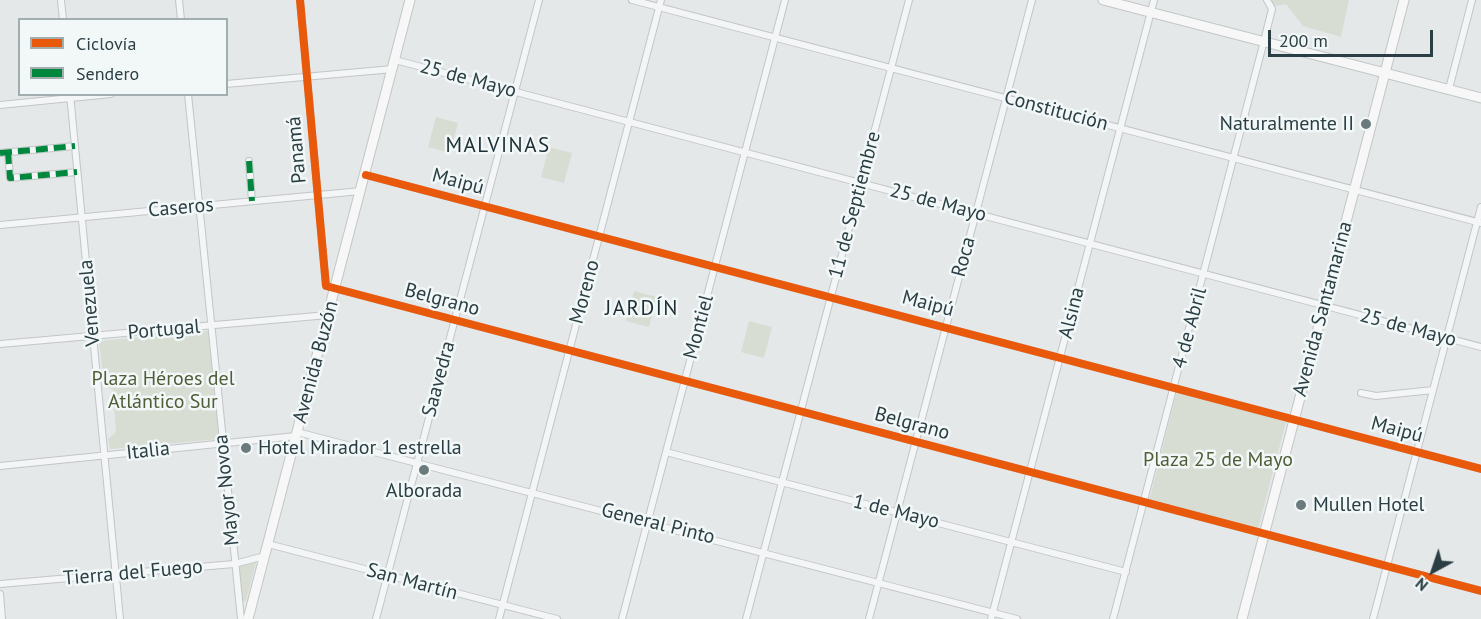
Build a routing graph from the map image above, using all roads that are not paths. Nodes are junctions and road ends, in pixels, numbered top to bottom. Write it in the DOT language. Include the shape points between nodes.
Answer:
graph roads {
  1 [pos="61,0"];
  2 [pos="179,0"];
  3 [pos="300,0"];
  4 [pos="410,0"];
  5 [pos="538,0"];
  6 [pos="632,0"];
  7 [pos="785,0"];
  8 [pos="909,0"];
  9 [pos="1032,0"];
  10 [pos="1103,0"];
  11 [pos="1124,0"];
  12 [pos="1266,0"];
  13 [pos="1404,0"];
  14 [pos="1472,0"];
  15 [pos="660,4"];
  16 [pos="1152,7"];
  17 [pos="63,18"];
  18 [pos="181,18"];
  19 [pos="775,38"];
  20 [pos="1265,39"];
  21 [pos="394,64"];
  22 [pos="891,68"];
  23 [pos="1386,71"];
  24 [pos="307,76"];
  25 [pos="228,84"];
  26 [pos="1450,85"];
  27 [pos="514,92"];
  28 [pos="1481,93"];
  29 [pos="70,96"];
  30 [pos="188,96"];
  31 [pos="1006,98"];
  32 [pos="1481,99"];
  33 [pos="0,105"];
  34 [pos="629,122"];
  35 [pos="1120,128"];
  36 [pos="75,146"];
  37 [pos="8,152"];
  38 [pos="745,152"];
  39 [pos="0,153"];
  40 [pos="1234,157"];
  41 [pos="249,161"];
  42 [pos="77,172"];
  43 [pos="366,175"];
  44 [pos="861,183"];
  45 [pos="1355,189"];
  46 [pos="362,191"];
  47 [pos="317,195"];
  48 [pos="252,201"];
  49 [pos="199,206"];
  50 [pos="485,206"];
  51 [pos="1481,207"];
  52 [pos="976,213"];
  53 [pos="82,218"];
  54 [pos="1479,223"];
  55 [pos="0,225"];
  56 [pos="599,236"];
  57 [pos="1090,243"];
  58 [pos="715,266"];
  59 [pos="1204,276"];
  60 [pos="335,289"];
  61 [pos="831,296"];
  62 [pos="1324,306"];
  63 [pos="328,315"];
  64 [pos="455,320"];
  65 [pos="211,325"];
  66 [pos="946,326"];
  67 [pos="93,336"];
  68 [pos="1446,338"];
  69 [pos="0,344"];
  70 [pos="1481,347"];
  71 [pos="569,351"];
  72 [pos="1060,359"];
  73 [pos="685,381"];
  74 [pos="1174,388"];
  75 [pos="1433,390"];
  76 [pos="1361,393"];
  77 [pos="800,411"];
  78 [pos="1294,420"];
  79 [pos="297,434"];
  80 [pos="915,442"];
  81 [pos="222,444"];
  82 [pos="666,452"];
  83 [pos="1417,452"];
  84 [pos="104,456"];
  85 [pos="418,462"];
  86 [pos="0,466"];
  87 [pos="1481,469"];
  88 [pos="1030,472"];
  89 [pos="782,482"];
  90 [pos="532,491"];
  91 [pos="1146,503"];
  92 [pos="897,512"];
  93 [pos="648,522"];
  94 [pos="1264,534"];
  95 [pos="1012,542"];
  96 [pos="268,544"];
  97 [pos="764,552"];
  98 [pos="265,556"];
  99 [pos="234,564"];
  100 [pos="1386,567"];
  101 [pos="1126,572"];
  102 [pos="116,574"];
  103 [pos="388,575"];
  104 [pos="879,583"];
  105 [pos="0,584"];
  106 [pos="1481,591"];
  107 [pos="0,594"];
  108 [pos="503,605"];
  109 [pos="992,616"];
  110 [pos="2,619"];
  111 [pos="120,619"];
  112 [pos="241,619"];
  113 [pos="248,619"];
  114 [pos="376,619"];
  115 [pos="499,619"];
  116 [pos="557,619"];
  117 [pos="622,619"];
  118 [pos="746,619"];
  119 [pos="869,619"];
  120 [pos="1017,619"];
  121 [pos="1113,619"];
  122 [pos="1242,619"];
  123 [pos="1373,619"];
  1 -- 17 [label="street"];
  2 -- 18 [label="street"];
  3 -- 24 [label="street, Panamá"];
  4 -- 21 [label="main road, Avenida Buzón"];
  5 -- 27 [label="street, Saavedra"];
  6 -- 15 [label="street, Constitución"];
  7 -- 19 [label="street, Montiel"];
  8 -- 22 [label="street, 11 de Septiembre"];
  9 -- 31 [label="street, Roca"];
  10 -- 16 [label="main road"];
  11 -- 16 [label="main road"];
  12 -- 20 [label="street, 4 de Abril" via="1272,9"];
  13 -- 23 [label="main road, Avenida Santamarina"];
  14 -- 26 [label="street"];
  15 -- 19 [label="street, Constitución"];
  15 -- 34 [label="street, Moreno"];
  16 -- 20 [label="main road"];
  16 -- 35 [label="street, Alsina"];
  19 -- 22 [label="street, Constitución"];
  19 -- 38 [label="street, Montiel"];
  20 -- 23 [label="main road"];
  20 -- 40 [label="street, 4 de Abril"];
  21 -- 24 [label="street, 25 de Mayo"];
  21 -- 27 [label="street, 25 de Mayo"];
  21 -- 43 [label="main road, Avenida Buzón"];
  22 -- 31 [label="street, Constitución"];
  22 -- 44 [label="street, 11 de Septiembre"];
  23 -- 26 [label="main road"];
  23 -- 32 [label="main road"];
  23 -- 45 [label="main road, Avenida Santamarina"];
  24 -- 25 [label="street, 25 de Mayo"];
  24 -- 47 [label="street, Panamá"];
  26 -- 28 [label="main road"];
  27 -- 34 [label="street, 25 de Mayo"];
  27 -- 50 [label="street, Saavedra"];
  29 -- 33 [label="street"];
  29 -- 36 [label="street, Venezuela"];
  30 -- 49 [label="street, Mayor Novoa"];
  31 -- 35 [label="street, Constitución"];
  31 -- 52 [label="street, Roca"];
  34 -- 38 [label="street, 25 de Mayo"];
  34 -- 56 [label="street, Moreno"];
  35 -- 40 [label="street, Constitución"];
  35 -- 57 [label="street, Alsina"];
  36 -- 37 [label="street"];
  36 -- 42 [label="street, Venezuela"];
  37 -- 39 [label="street"];
  37 -- 42 [label="street" via="10,178"];
  38 -- 44 [label="street, 25 de Mayo"];
  38 -- 58 [label="street, Montiel"];
  40 -- 45 [label="street, Constitución"];
  40 -- 59 [label="street, 4 de Abril"];
  41 -- 48 [label="street"];
  42 -- 53 [label="street, Venezuela"];
  43 -- 46 [label="main road, Avenida Buzón"];
  43 -- 50 [label="street, Maipú"];
  44 -- 52 [label="street, 25 de Mayo"];
  44 -- 61 [label="street, 11 de Septiembre"];
  45 -- 54 [label="street, Constitución"];
  45 -- 62 [label="main road, Avenida Santamarina"];
  46 -- 47 [label="street, Caseros"];
  46 -- 60 [label="main road, Avenida Buzón"];
  47 -- 48 [label="street, Caseros"];
  47 -- 60 [label="street, Panamá" via="326,286"];
  48 -- 49 [label="street, Caseros"];
  49 -- 53 [label="street, Caseros"];
  49 -- 65 [label="street, Mayor Novoa"];
  50 -- 56 [label="street, Maipú"];
  50 -- 64 [label="street, Saavedra"];
  51 -- 54 [label="street"];
  52 -- 57 [label="street, 25 de Mayo"];
  52 -- 66 [label="street, Roca"];
  53 -- 55 [label="street, Caseros"];
  53 -- 67 [label="street, Venezuela"];
  54 -- 68 [label="street"];
  56 -- 58 [label="street, Maipú"];
  56 -- 71 [label="street, Moreno"];
  57 -- 59 [label="street, 25 de Mayo"];
  57 -- 72 [label="street, Alsina"];
  58 -- 61 [label="street, Maipú"];
  58 -- 73 [label="street, Montiel"];
  59 -- 62 [label="street, 25 de Mayo"];
  59 -- 74 [label="street, 4 de Abril"];
  60 -- 63 [label="main road, Avenida Buzón"];
  60 -- 64 [label="street, Belgrano"];
  61 -- 66 [label="street, Maipú"];
  61 -- 77 [label="street, 11 de Septiembre"];
  62 -- 68 [label="street, 25 de Mayo"];
  62 -- 78 [label="main road, Avenida Santamarina"];
  63 -- 65 [label="street, Portugal"];
  63 -- 79 [label="main road, Avenida Buzón"];
  64 -- 71 [label="street, Belgrano"];
  64 -- 85 [label="street, Saavedra"];
  65 -- 67 [label="street, Portugal"];
  65 -- 81 [label="street, Mayor Novoa"];
  66 -- 72 [label="street, Maipú"];
  66 -- 80 [label="street, Roca"];
  67 -- 69 [label="street, Portugal"];
  67 -- 84 [label="street, Venezuela"];
  68 -- 70 [label="street, 25 de Mayo"];
  68 -- 75 [label="street"];
  71 -- 73 [label="street, Belgrano"];
  71 -- 90 [label="street, Moreno"];
  72 -- 74 [label="street, Maipú"];
  72 -- 88 [label="street, Alsina"];
  73 -- 77 [label="street, Belgrano"];
  73 -- 82 [label="street, Montiel"];
  74 -- 78 [label="street, Maipú"];
  74 -- 91 [label="street, 4 de Abril"];
  75 -- 76 [label="street" via="1376,396"];
  75 -- 83 [label="street"];
  77 -- 80 [label="street, Belgrano"];
  77 -- 89 [label="street, 11 de Septiembre"];
  78 -- 83 [label="street, Maipú"];
  78 -- 94 [label="main road, Avenida Santamarina"];
  79 -- 81 [label="street, Italia"];
  79 -- 85 [label="street, General Pinto"];
  79 -- 96 [label="main road, Avenida Buzón"];
  80 -- 88 [label="street, Belgrano"];
  80 -- 92 [label="street, Roca"];
  81 -- 84 [label="street, Italia"];
  81 -- 99 [label="street, Mayor Novoa"];
  82 -- 89 [label="street, 1 de Mayo"];
  82 -- 93 [label="street, Montiel"];
  83 -- 87 [label="street, Maipú"];
  83 -- 100 [label="street"];
  84 -- 86 [label="street, Italia"];
  84 -- 102 [label="street, Venezuela"];
  85 -- 90 [label="street, General Pinto"];
  85 -- 103 [label="street, Saavedra"];
  88 -- 91 [label="street, Belgrano"];
  88 -- 95 [label="street, Alsina"];
  89 -- 92 [label="street, 1 de Mayo"];
  89 -- 97 [label="street, 11 de Septiembre"];
  90 -- 93 [label="street, General Pinto"];
  90 -- 108 [label="street, Moreno"];
  91 -- 94 [label="street, Belgrano"];
  91 -- 101 [label="street, 4 de Abril"];
  92 -- 95 [label="street, 1 de Mayo"];
  92 -- 104 [label="street, Roca"];
  93 -- 97 [label="street, General Pinto"];
  93 -- 117 [label="street, Montiel"];
  94 -- 100 [label="street, Belgrano"];
  94 -- 122 [label="main road, Avenida Santamarina"];
  95 -- 101 [label="street, 1 de Mayo"];
  95 -- 109 [label="street, Alsina"];
  96 -- 98 [label="main road, Avenida Buzón"];
  96 -- 103 [label="street, San Martín"];
  97 -- 104 [label="street, General Pinto"];
  97 -- 118 [label="street, 11 de Septiembre"];
  98 -- 99 [label="street, Tierra del Fuego"];
  98 -- 113 [label="main road, Avenida Buzón"];
  99 -- 102 [label="street, Tierra del Fuego"];
  99 -- 112 [label="street, Mayor Novoa"];
  100 -- 106 [label="street, Belgrano"];
  100 -- 123 [label="street"];
  101 -- 121 [label="street, 4 de Abril"];
  102 -- 105 [label="street, Tierra del Fuego"];
  102 -- 111 [label="street, Venezuela"];
  103 -- 108 [label="street, San Martín"];
  103 -- 114 [label="street, Saavedra"];
  104 -- 109 [label="street, General Pinto"];
  104 -- 119 [label="street, Roca"];
  107 -- 110 [label="street"];
  108 -- 115 [label="street, Moreno"];
  108 -- 116 [label="street, San Martín"];
  109 -- 120 [label="street, General Pinto"];
}
